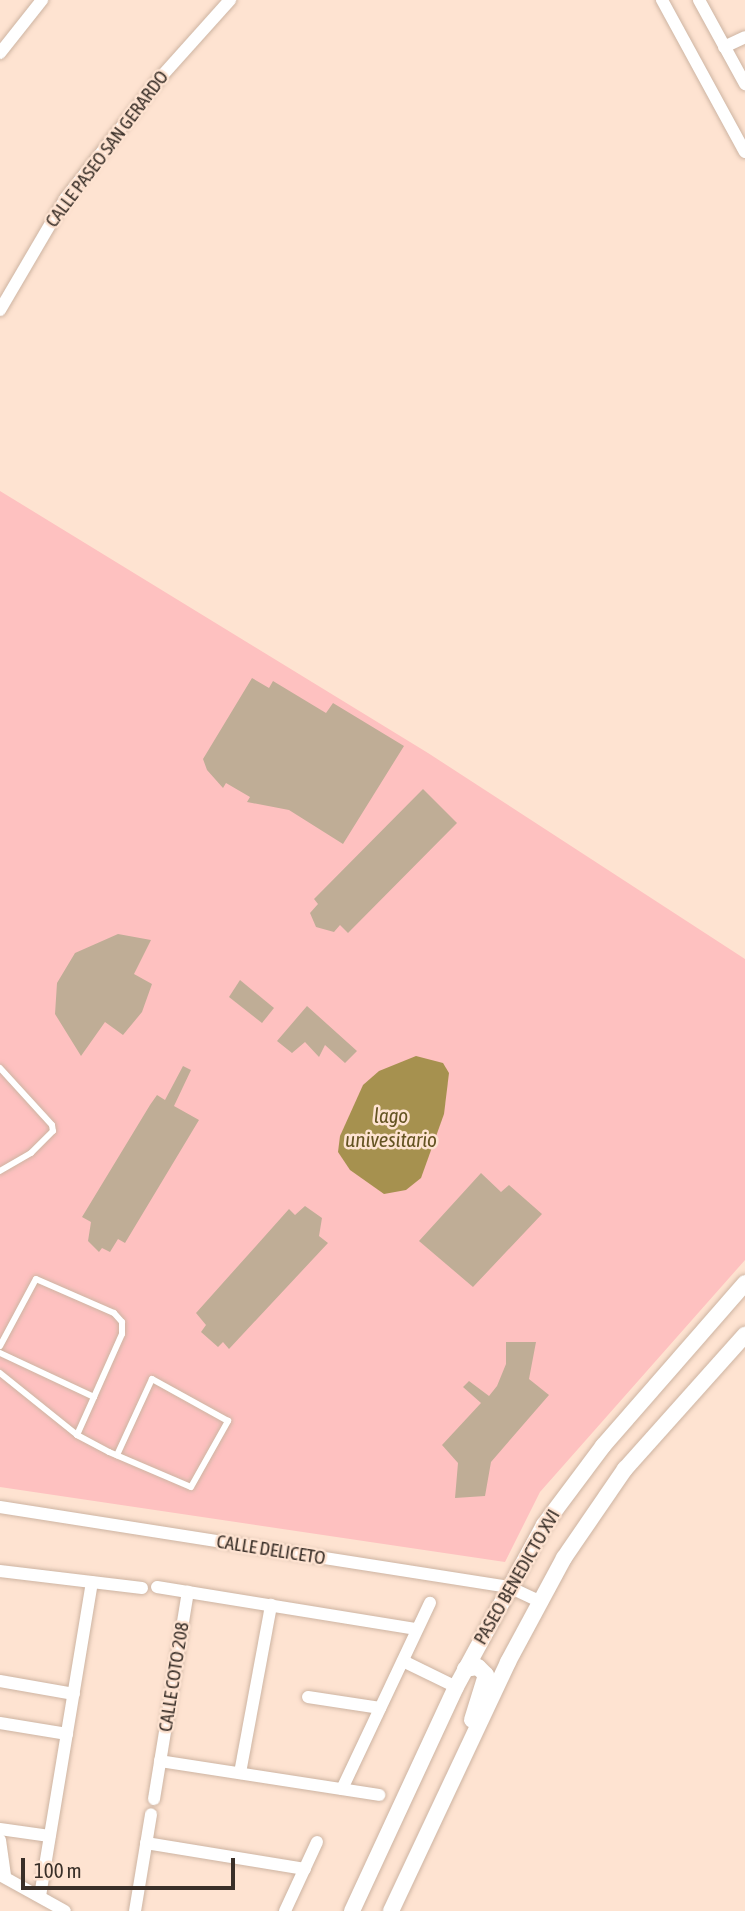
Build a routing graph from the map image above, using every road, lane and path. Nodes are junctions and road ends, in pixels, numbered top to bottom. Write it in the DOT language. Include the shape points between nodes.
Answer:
graph roads {
  1 [pos="43,0"];
  2 [pos="230,0"];
  3 [pos="662,0"];
  4 [pos="699,0"];
  5 [pos="745,37"];
  6 [pos="724,47"];
  7 [pos="0,53"];
  8 [pos="745,84"];
  9 [pos="745,152"];
  10 [pos="0,310"];
  11 [pos="0,1068"];
  12 [pos="0,1171"];
  13 [pos="745,1283"];
  14 [pos="745,1335"];
  15 [pos="0,1346"];
  16 [pos="0,1353"];
  17 [pos="0,1373"];
  18 [pos="94,1397"];
  19 [pos="77,1435"];
  20 [pos="117,1455"];
  21 [pos="0,1507"];
  22 [pos="0,1571"];
  23 [pos="93,1582"];
  24 [pos="157,1587"];
  25 [pos="509,1587"];
  26 [pos="142,1588"];
  27 [pos="188,1592"];
  28 [pos="539,1601"];
  29 [pos="430,1603"];
  30 [pos="271,1605"];
  31 [pos="417,1629"];
  32 [pos="402,1661"];
  33 [pos="465,1669"];
  34 [pos="0,1681"];
  35 [pos="456,1687"];
  36 [pos="74,1694"];
  37 [pos="308,1697"];
  38 [pos="380,1708"];
  39 [pos="0,1723"];
  40 [pos="67,1734"];
  41 [pos="160,1761"];
  42 [pos="240,1773"];
  43 [pos="342,1789"];
  44 [pos="448,1792"];
  45 [pos="379,1795"];
  46 [pos="154,1799"];
  47 [pos="151,1814"];
  48 [pos="0,1829"];
  49 [pos="50,1836"];
  50 [pos="0,1840"];
  51 [pos="317,1842"];
  52 [pos="146,1843"];
  53 [pos="305,1869"];
  54 [pos="2,1876"];
  55 [pos="40,1896"];
  56 [pos="65,1911"];
  57 [pos="135,1911"];
  58 [pos="285,1911"];
  59 [pos="352,1911"];
  60 [pos="391,1911"];
  1 -- 7 [label="street"];
  2 -- 10 [label="street, CALLE PASEO SAN GERARDO" via="160,78 65,199"];
  3 -- 9 [label="street"];
  4 -- 6 [label="street"];
  5 -- 6 [label="street"];
  6 -- 8 [label="street"];
  11 -- 12 [label="lane" via="53,1131 31,1153"];
  13 -- 25 [label="street, PASEO BENEDICTO XVI" via="603,1446 544,1525"];
  14 -- 28 [label="street, PASEO BENEDICTO XVI" via="625,1469"];
  15 -- 18 [label="lane" via="36,1279 114,1313 122,1322 122,1334"];
  16 -- 18 [label="lane"];
  17 -- 19 [label="lane"];
  18 -- 19 [label="lane"];
  19 -- 20 [label="lane"];
  20 -- 20 [label="lane" via="191,1487 228,1421 152,1379"];
  21 -- 25 [label="street, CALLE DELICETO"];
  22 -- 23 [label="street"];
  23 -- 26 [label="street"];
  23 -- 36 [label="street"];
  24 -- 27 [label="street"];
  25 -- 28 [label="street, CALLE DELICETO"];
  25 -- 33 [label="street, PASEO BENEDICTO XVI"];
  27 -- 30 [label="street"];
  27 -- 41 [label="street, CALLE COTO 208"];
  28 -- 44 [label="street, PASEO BENEDICTO XVI"];
  29 -- 31 [label="street"];
  30 -- 31 [label="street"];
  30 -- 42 [label="street"];
  31 -- 32 [label="street"];
  32 -- 35 [label="street"];
  32 -- 38 [label="street"];
  33 -- 35 [label="street, PASEO BENEDICTO XVI"];
  33 -- 44 [label="street" via="478,1667 486,1675"];
  34 -- 36 [label="street"];
  35 -- 59 [label="street, PASEO BENEDICTO XVI"];
  36 -- 40 [label="street"];
  37 -- 38 [label="street"];
  38 -- 43 [label="street"];
  39 -- 40 [label="street"];
  40 -- 49 [label="street"];
  41 -- 42 [label="street"];
  41 -- 46 [label="street, CALLE COTO 208"];
  42 -- 43 [label="street"];
  43 -- 45 [label="street"];
  44 -- 60 [label="street, PASEO BENEDICTO XVI"];
  47 -- 52 [label="street"];
  48 -- 49 [label="street"];
  49 -- 55 [label="street"];
  50 -- 54 [label="street"];
  51 -- 53 [label="street"];
  52 -- 53 [label="street"];
  52 -- 57 [label="street"];
  53 -- 58 [label="street"];
  54 -- 55 [label="street"];
  55 -- 56 [label="street"];
}
